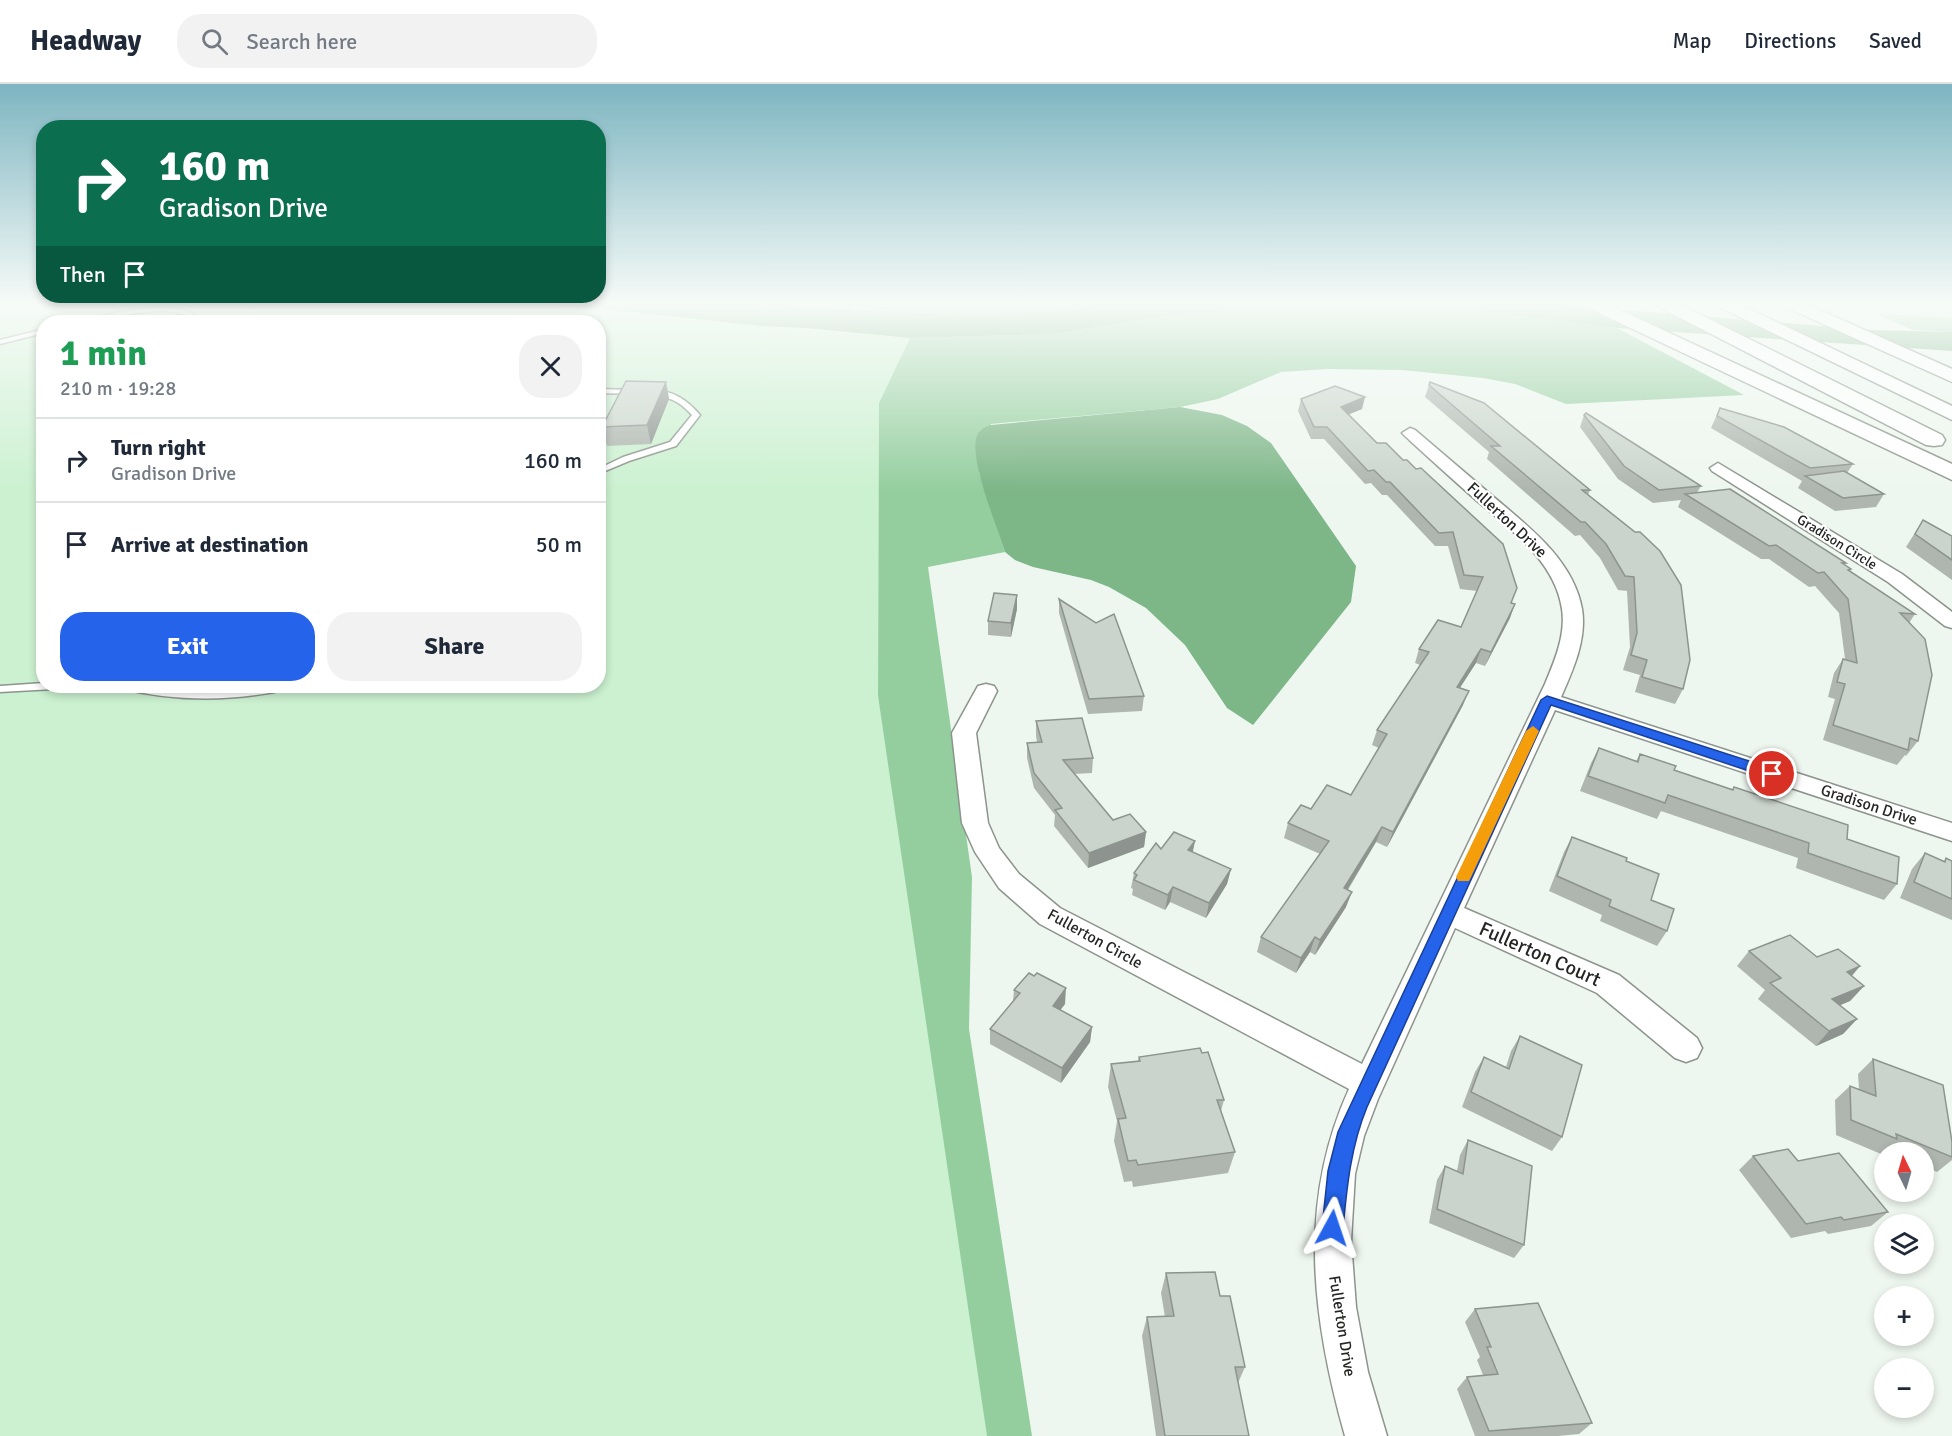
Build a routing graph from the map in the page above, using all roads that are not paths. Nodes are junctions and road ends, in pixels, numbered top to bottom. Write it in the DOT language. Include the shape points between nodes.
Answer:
graph roads {
  1 [pos="1726,365"];
  2 [pos="1784,365"];
  3 [pos="1856,365"];
  4 [pos="1928,365"];
  5 [pos="1952,376"];
  6 [pos="606,391"];
  7 [pos="1952,414"];
  8 [pos="1410,433"];
  9 [pos="1952,448"];
  10 [pos="606,468"];
  11 [pos="1718,468"];
  12 [pos="1952,473"];
  13 [pos="1952,622"];
  14 [pos="36,687"];
  15 [pos="0,689"];
  16 [pos="986,691"];
  17 [pos="186,693"];
  18 [pos="235,693"];
  19 [pos="1547,700"];
  20 [pos="1952,832"];
  21 [pos="1447,913"];
  22 [pos="1686,1048"];
  23 [pos="1370,1084"];
  24 [pos="1366,1436"];
  1 -- 12 [label="highway"];
  2 -- 9 [label="highway"];
  3 -- 7 [label="highway"];
  4 -- 5 [label="highway"];
  6 -- 10 [label="lane" via="669,393 696,415 673,444"];
  8 -- 19 [label="street, Fullerton Drive" via="1527,535 1557,572 1571,605 1573,634"];
  11 -- 13 [label="street, Gradison Circle" via="1895,578"];
  14 -- 15 [label="lane"];
  16 -- 23 [label="street, Fullerton Circle" via="964,733 972,814 988,852 1009,881 1050,916"];
  17 -- 18 [label="lane"];
  19 -- 20 [label="street, Gradison Drive"];
  19 -- 21 [label="street, Fullerton Drive"];
  21 -- 22 [label="street, Fullerton Court" via="1608,984"];
  21 -- 23 [label="street, Fullerton Drive"];
  23 -- 24 [label="street, Fullerton Drive" via="1347,1132 1338,1171 1332,1248 1341,1340"];
}
